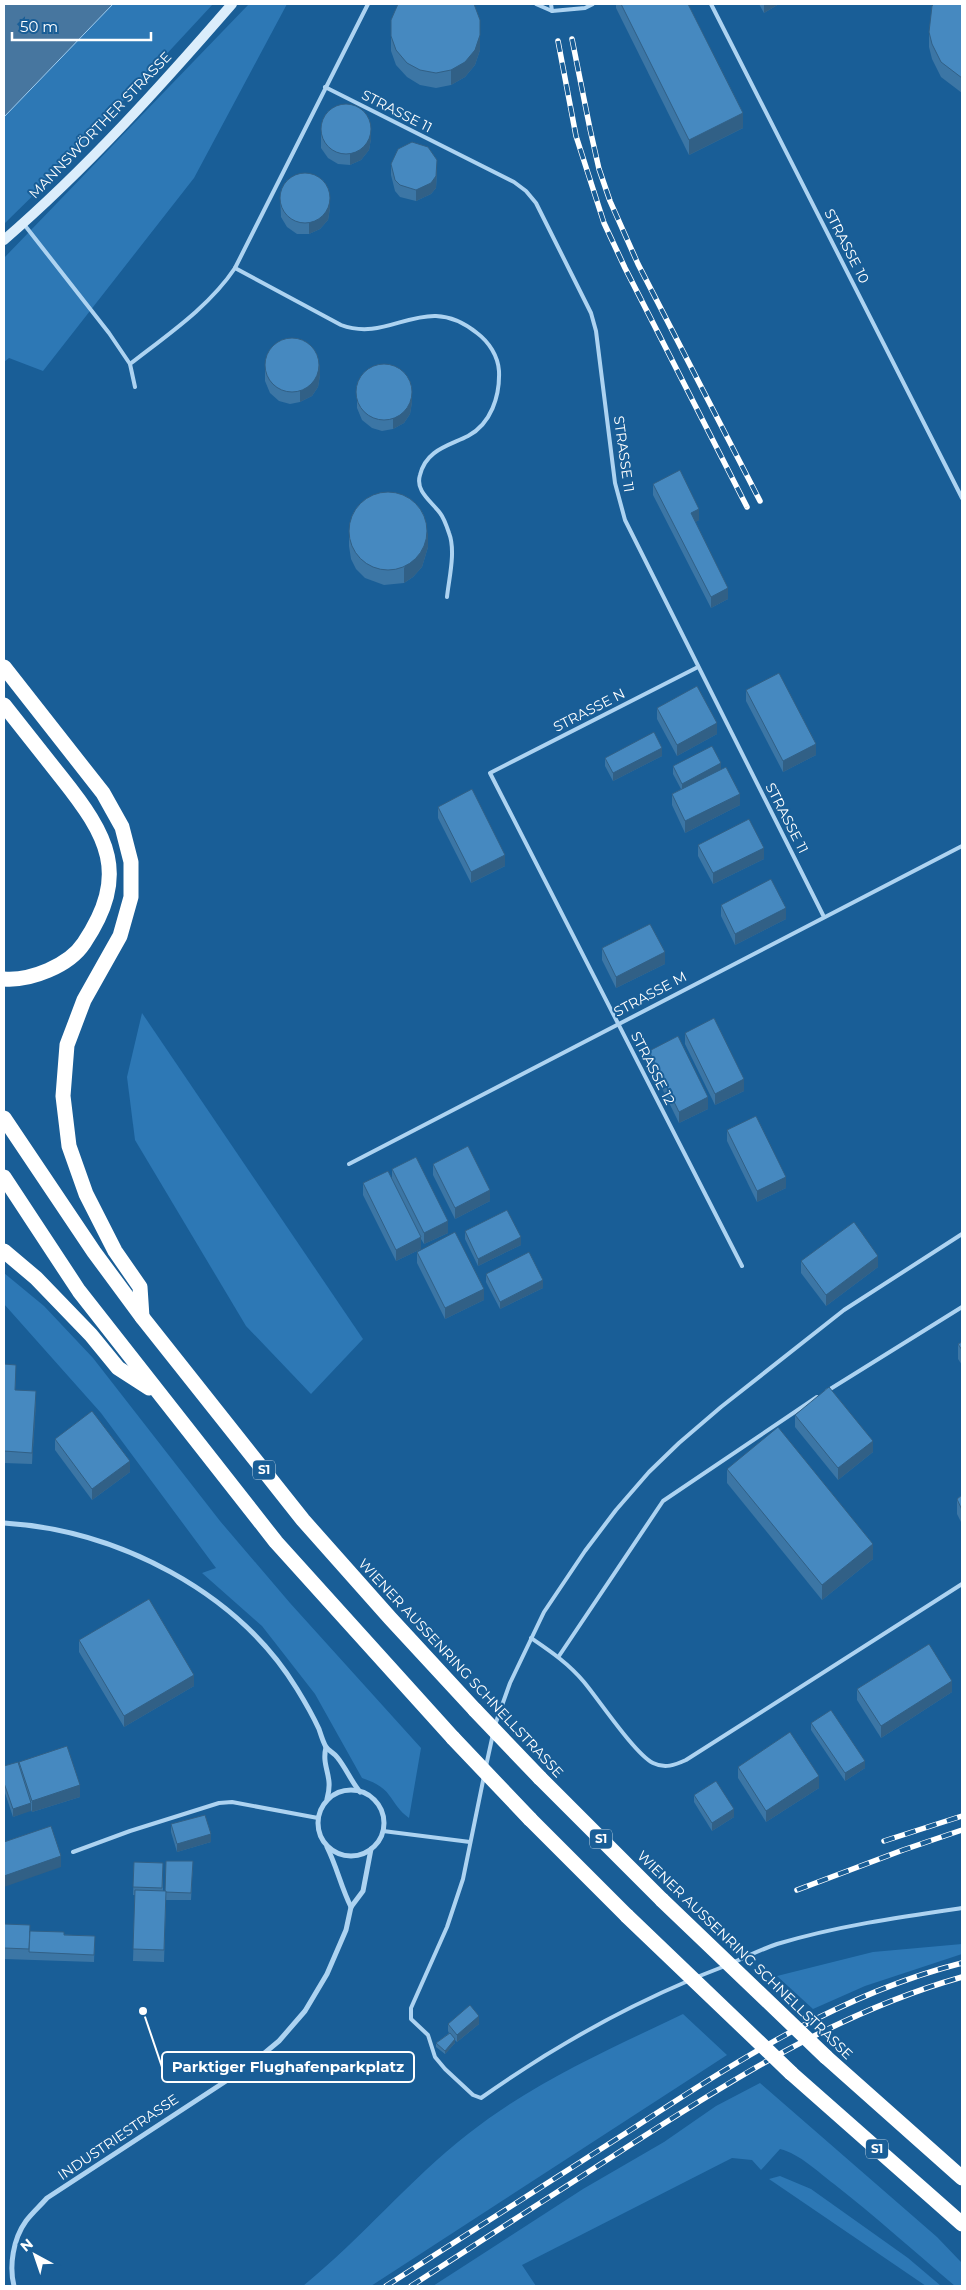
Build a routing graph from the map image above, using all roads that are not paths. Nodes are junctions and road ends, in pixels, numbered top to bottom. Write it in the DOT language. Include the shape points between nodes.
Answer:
graph roads {
  1 [pos="232,4"];
  2 [pos="368,4"];
  3 [pos="536,4"];
  4 [pos="550,4"];
  5 [pos="593,4"];
  6 [pos="711,4"];
  7 [pos="552,11"];
  8 [pos="325,87"];
  9 [pos="23,223"];
  10 [pos="4,240"];
  11 [pos="236,268"];
  12 [pos="130,364"];
  13 [pos="135,387"];
  14 [pos="962,498"];
  15 [pos="447,597"];
  16 [pos="4,667"];
  17 [pos="698,667"];
  18 [pos="4,705"];
  19 [pos="490,773"];
  20 [pos="962,846"];
  21 [pos="824,917"];
  22 [pos="4,979"];
  23 [pos="618,1024"];
  24 [pos="4,1118"];
  25 [pos="349,1164"];
  26 [pos="4,1177"];
  27 [pos="962,1234"];
  28 [pos="4,1251"];
  29 [pos="742,1266"];
  30 [pos="962,1307"];
  31 [pos="142,1317"];
  32 [pos="159,1394"];
  33 [pos="4,1523"];
  34 [pos="962,1584"];
  35 [pos="530,1638"];
  36 [pos="559,1656"];
  37 [pos="326,1747"];
  38 [pos="360,1792"];
  39 [pos="327,1801"];
  40 [pos="318,1818"];
  41 [pos="383,1831"];
  42 [pos="470,1842"];
  43 [pos="326,1845"];
  44 [pos="371,1849"];
  45 [pos="73,1852"];
  46 [pos="351,1906"];
  47 [pos="962,1908"];
  48 [pos="962,2178"];
  49 [pos="962,2224"];
  50 [pos="14,2286"];
  1 -- 9 [label="main road, MANNSWÖRTHER STRASSE" via="93,157"];
  2 -- 8 [label="lane"];
  3 -- 7 [label="lane"];
  4 -- 7 [label="lane"];
  5 -- 7 [label="lane" via="585,8"];
  6 -- 14 [label="lane, STRASSE 10"];
  8 -- 11 [label="lane"];
  8 -- 17 [label="lane, STRASSE 11" via="514,182 536,203 591,313 615,484 625,520"];
  9 -- 10 [label="main road, MANNSWÖRTHER STRASSE"];
  9 -- 12 [label="lane"];
  11 -- 12 [label="lane" via="194,314"];
  11 -- 15 [label="lane" via="354,330 428,315 444,315 483,337 496,356 498,391 484,422 470,435 434,452 423,464 419,476 419,487 441,514 450,536"];
  12 -- 13 [label="lane"];
  16 -- 31 [label="highway" via="103,793 122,826 131,862 131,897 120,936 84,1000 67,1045 63,1096 70,1146 86,1194 115,1251 140,1286"];
  17 -- 19 [label="lane, STRASSE N"];
  17 -- 21 [label="lane, STRASSE 11"];
  18 -- 22 [label="highway" via="87,810 109,860 108,888 99,921 81,947 52,970 16,980"];
  19 -- 23 [label="lane, STRASSE 12"];
  20 -- 21 [label="lane, STRASSE M"];
  21 -- 23 [label="lane, STRASSE M"];
  23 -- 25 [label="lane, STRASSE M"];
  23 -- 29 [label="lane, STRASSE 12"];
  24 -- 31 [label="highway, WIENER AUSSENRING SCHNELLSTRASSE / S1"];
  26 -- 32 [label="highway, S1" via="78,1291"];
  27 -- 35 [label="lane" via="844,1310 679,1443 616,1510 544,1612"];
  28 -- 32 [label="highway" via="36,1278 118,1368"];
  30 -- 36 [label="lane" via="828,1390 663,1501"];
  31 -- 48 [label="highway, WIENER AUSSENRING SCHNELLSTRASSE / S1, bridge" via="303,1520 540,1778 826,2057"];
  32 -- 49 [label="highway, S1, bridge" via="276,1542 530,1819 791,2073"];
  33 -- 37 [label="street" via="63,1531 122,1549 180,1578 209,1597 239,1620 275,1658 297,1689"];
  34 -- 36 [label="lane" via="673,1766 663,1767 647,1760"];
  35 -- 36 [label="lane"];
  35 -- 42 [label="lane" via="494,1726"];
  37 -- 38 [label="street" via="337,1757"];
  37 -- 39 [label="street" via="323,1758 330,1779"];
  38 -- 39 [label="street" via="344,1791"];
  38 -- 41 [label="street" via="379,1807"];
  39 -- 40 [label="street"];
  40 -- 43 [label="street" via="321,1837"];
  40 -- 45 [label="lane" via="232,1802 219,1803"];
  41 -- 42 [label="lane"];
  41 -- 44 [label="street"];
  42 -- 47 [label="lane" via="463,1879 447,1927 411,2008 411,2019 428,2036 435,2057 445,2069 478,2098 594,2026 662,1992 776,1945 900,1917"];
  43 -- 44 [label="street" via="342,1855 352,1856"];
  43 -- 46 [label="street"];
  44 -- 46 [label="street, INDUSTRIESTRASSE" via="363,1891"];
  46 -- 50 [label="street, INDUSTRIESTRASSE" via="346,1930 327,1974 305,2011 249,2066 47,2198 25,2222 16,2242 12,2261"];
}
